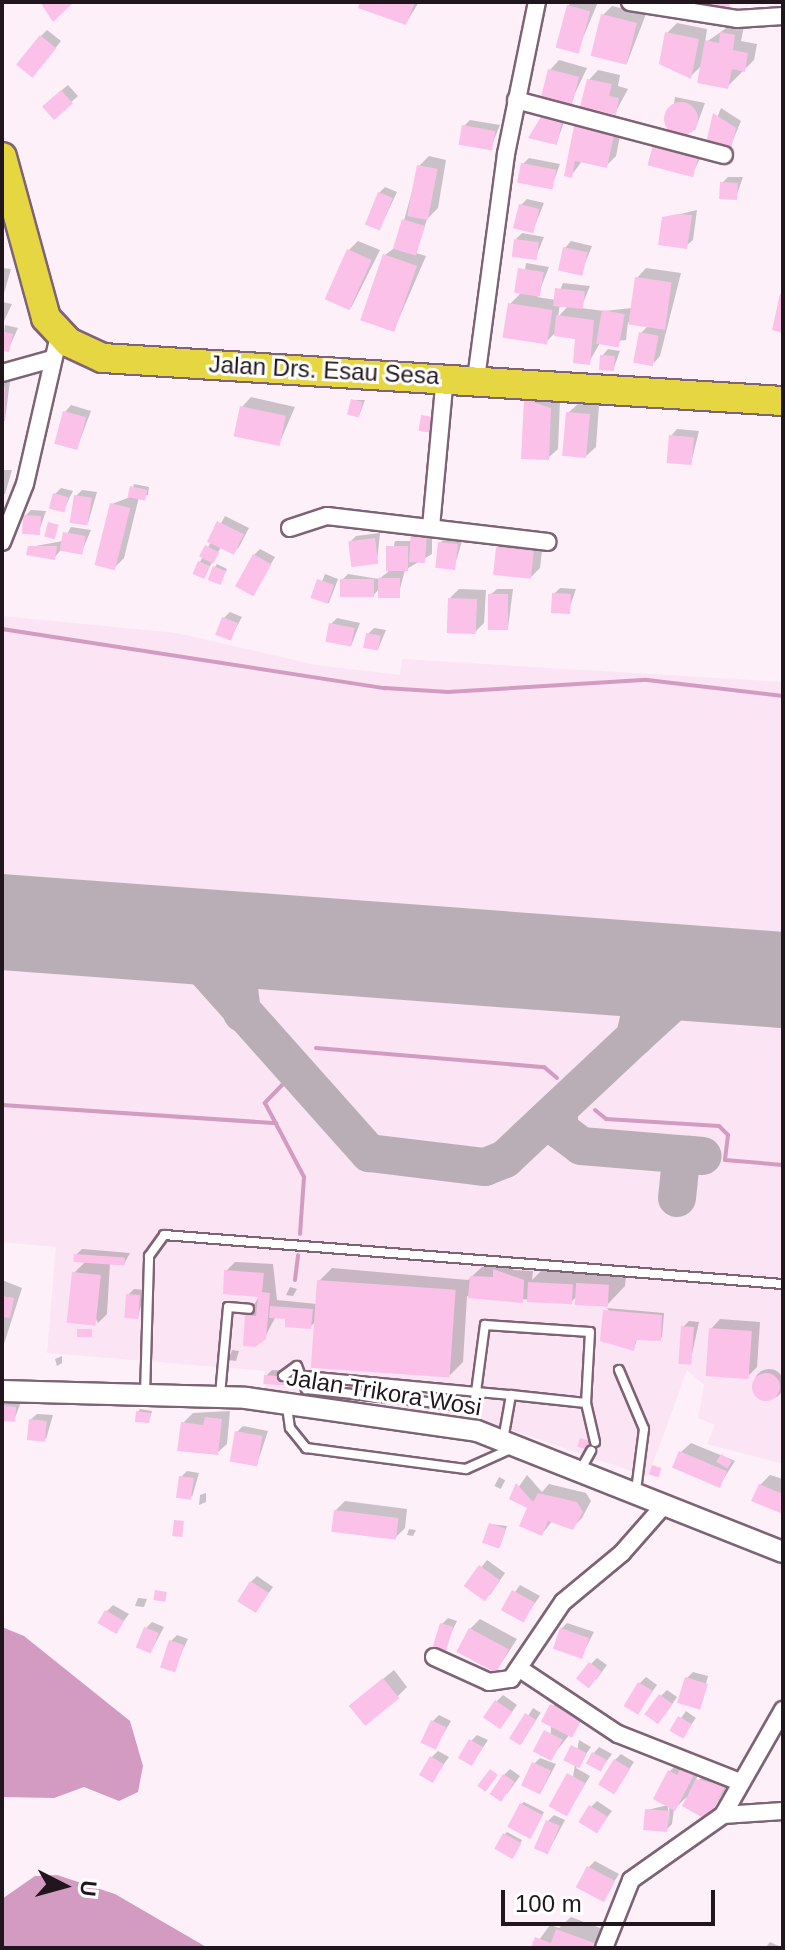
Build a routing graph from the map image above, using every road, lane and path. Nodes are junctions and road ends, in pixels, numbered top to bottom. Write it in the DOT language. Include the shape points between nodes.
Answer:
graph roads {
  1 [pos="537,2"];
  2 [pos="630,2"];
  3 [pos="783,16"];
  4 [pos="516,100"];
  5 [pos="724,155"];
  6 [pos="2,157"];
  7 [pos="55,347"];
  8 [pos="2,373"];
  9 [pos="445,376"];
  10 [pos="476,379"];
  11 [pos="783,401"];
  12 [pos="431,527"];
  13 [pos="290,528"];
  14 [pos="2,542"];
  15 [pos="547,542"];
  16 [pos="783,1284"];
  17 [pos="249,1309"];
  18 [pos="619,1370"];
  19 [pos="305,1376"];
  20 [pos="477,1390"];
  21 [pos="2,1391"];
  22 [pos="283,1392"];
  23 [pos="145,1394"];
  24 [pos="511,1395"];
  25 [pos="220,1396"];
  26 [pos="586,1403"];
  27 [pos="510,1443"];
  28 [pos="581,1470"];
  29 [pos="636,1491"];
  30 [pos="665,1504"];
  31 [pos="783,1552"];
  32 [pos="434,1657"];
  33 [pos="520,1669"];
  34 [pos="783,1710"];
  35 [pos="740,1782"];
  36 [pos="783,1811"];
  37 [pos="723,1815"];
  38 [pos="604,1948"];
  1 -- 4 [label="street"];
  2 -- 3 [label="street" via="737,19"];
  4 -- 5 [label="street"];
  4 -- 10 [label="street"];
  6 -- 7 [label="highway"];
  7 -- 8 [label="street"];
  7 -- 9 [label="highway, Jalan Drs. Esau Sesa" via="122,362"];
  7 -- 14 [label="street" via="27,476"];
  9 -- 10 [label="highway, Jalan Drs. Esau Sesa"];
  9 -- 12 [label="street"];
  10 -- 11 [label="highway, Jalan Drs. Esau Sesa"];
  12 -- 13 [label="street" via="327,516"];
  12 -- 15 [label="street"];
  16 -- 23 [label="lane" via="164,1235 149,1256"];
  17 -- 25 [label="lane" via="228,1307"];
  18 -- 29 [label="lane" via="644,1429"];
  19 -- 20 [label="lane"];
  19 -- 20 [label="lane" via="306,1389 474,1407"];
  19 -- 22 [label="lane" via="292,1366"];
  20 -- 24 [label="lane"];
  20 -- 26 [label="lane" via="485,1325 590,1332"];
  21 -- 23 [label="street, Jalan Trikora Wosi"];
  22 -- 25 [label="street, Jalan Trikora Wosi"];
  22 -- 27 [label="street, Jalan Trikora Wosi"];
  22 -- 27 [label="lane" via="290,1428 306,1448 474,1469"];
  23 -- 25 [label="street, Jalan Trikora Wosi"];
  24 -- 26 [label="lane"];
  24 -- 27 [label="lane"];
  26 -- 28 [label="lane" via="593,1447"];
  27 -- 28 [label="street, Jalan Trikora Wosi"];
  28 -- 29 [label="street, Jalan Trikora Wosi"];
  29 -- 30 [label="street, Jalan Trikora Wosi"];
  30 -- 31 [label="street, Jalan Trikora Wosi"];
  30 -- 33 [label="street" via="622,1553 563,1602"];
  32 -- 33 [label="street" via="493,1683"];
  33 -- 35 [label="street" via="618,1734"];
  34 -- 35 [label="street"];
  35 -- 37 [label="street"];
  36 -- 37 [label="street"];
  37 -- 38 [label="street" via="637,1874"];
}
